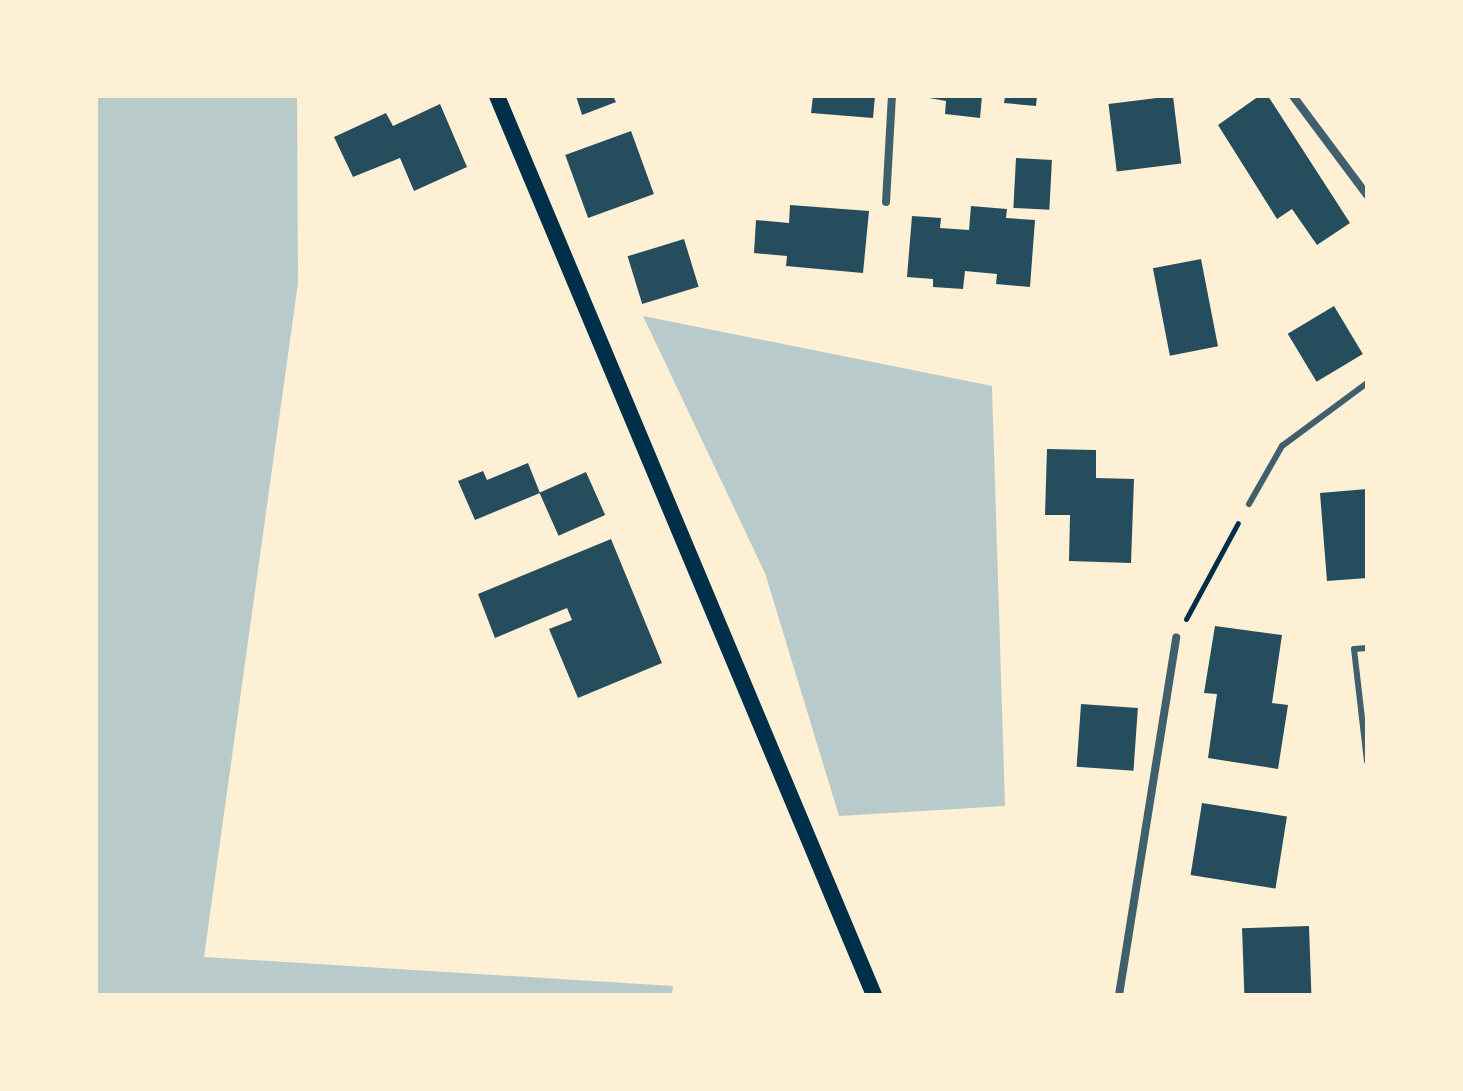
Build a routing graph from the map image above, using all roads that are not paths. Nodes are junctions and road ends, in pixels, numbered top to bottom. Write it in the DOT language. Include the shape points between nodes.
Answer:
graph roads {
  1 [pos="497,96"];
  2 [pos="892,96"];
  3 [pos="1293,96"];
  4 [pos="1367,195"];
  5 [pos="886,202"];
  6 [pos="1367,383"];
  7 [pos="1249,504"];
  8 [pos="1176,638"];
  9 [pos="1367,648"];
  10 [pos="1367,761"];
  11 [pos="874,995"];
  12 [pos="1119,995"];
  1 -- 11 [label="main road"];
  2 -- 5 [label="street"];
  3 -- 4 [label="street"];
  6 -- 7 [label="lane" via="1282,446"];
  8 -- 12 [label="street"];
  9 -- 10 [label="lane" via="1354,649"];
}
